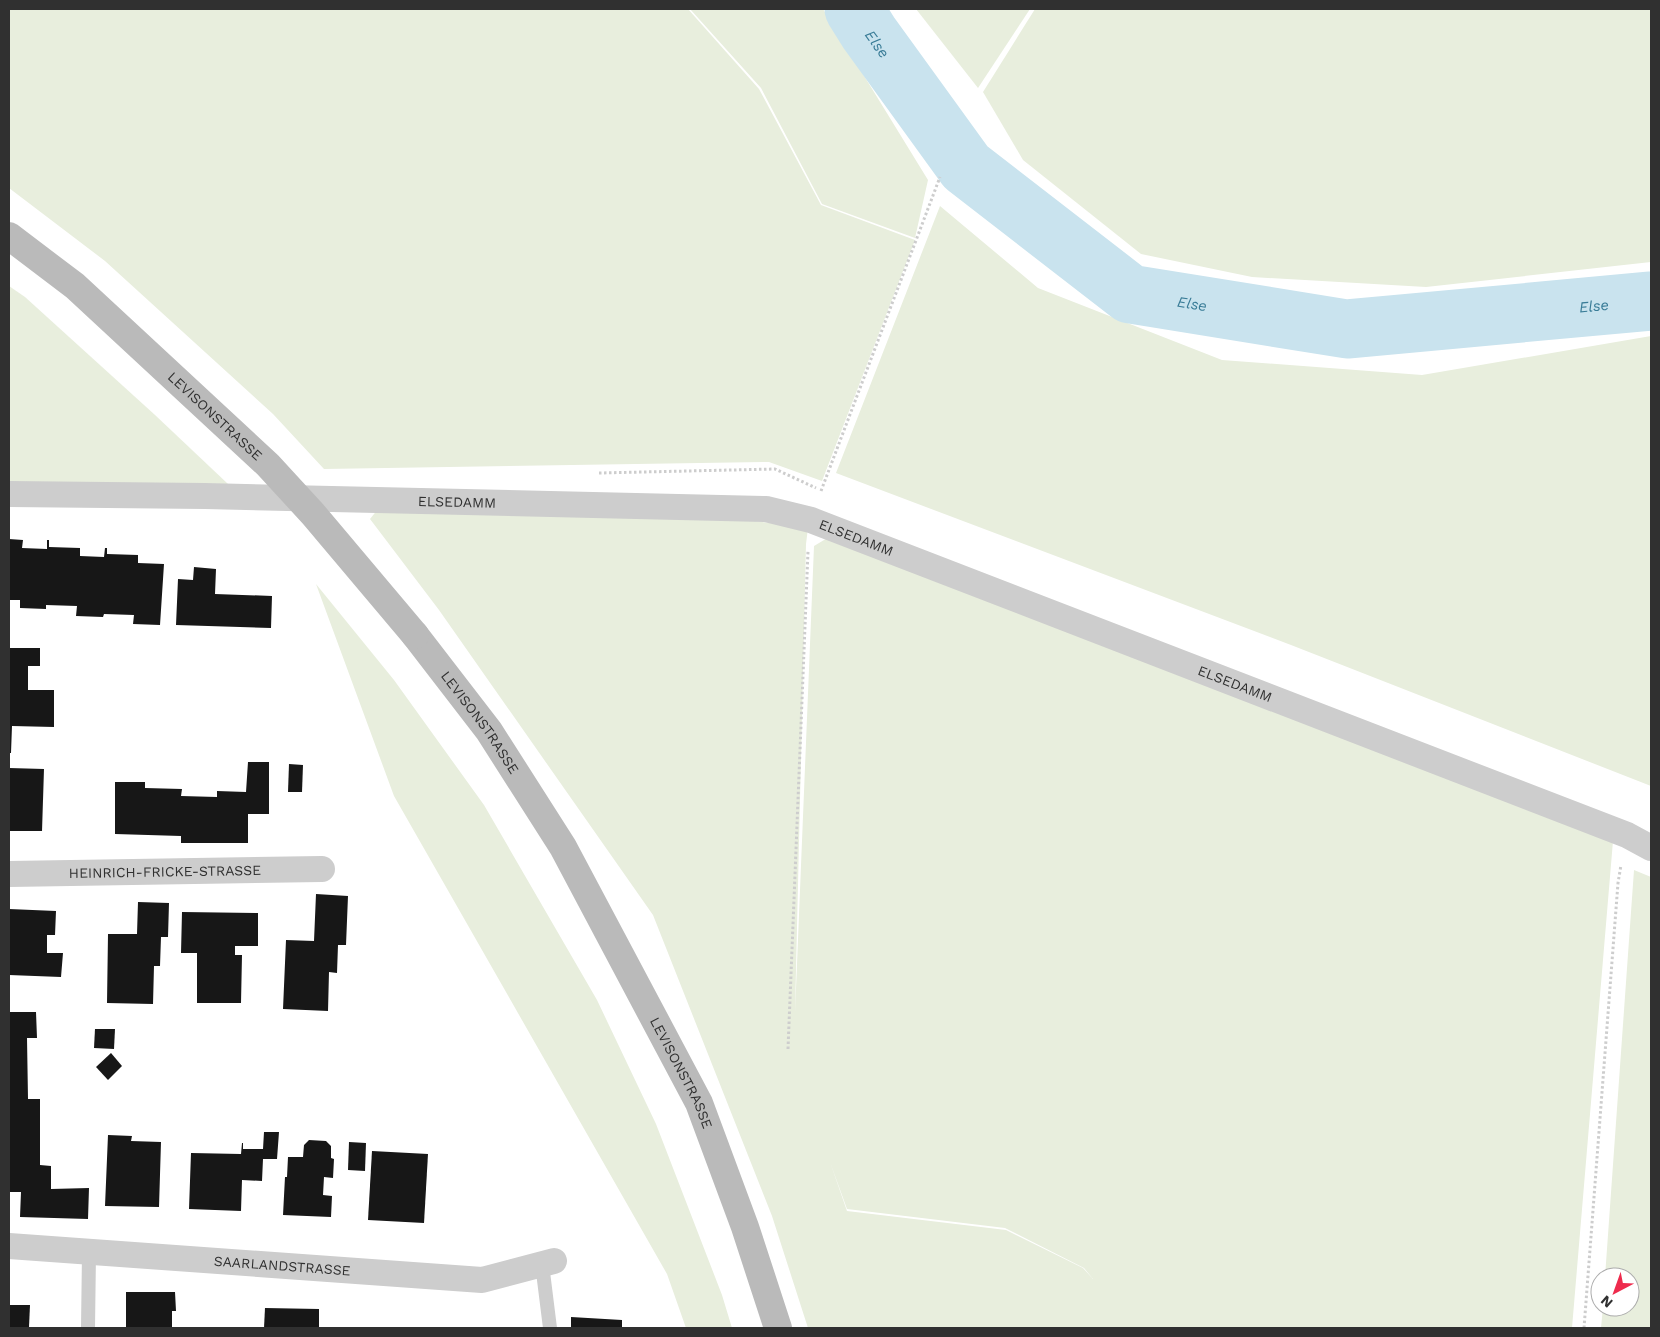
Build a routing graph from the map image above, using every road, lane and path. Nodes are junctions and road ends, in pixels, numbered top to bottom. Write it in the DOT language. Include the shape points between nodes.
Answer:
graph roads {
  1 [pos="940,177"];
  2 [pos="9,236"];
  3 [pos="821,490"];
  4 [pos="9,494"];
  5 [pos="811,520"];
  6 [pos="1627,835"];
  7 [pos="1651,848"];
  8 [pos="322,868"];
  9 [pos="9,874"];
  10 [pos="788,1050"];
  11 [pos="9,1246"];
  12 [pos="89,1253"];
  13 [pos="548,1263"];
  14 [pos="88,1328"];
  15 [pos="550,1328"];
  16 [pos="778,1328"];
  17 [pos="1584,1328"];
  1 -- 3 [label="path"];
  2 -- 16 [label="main road, LEVISONSTRASSE, bridge" via="75,286 268,465 415,635 488,731 562,846 700,1103"];
  4 -- 5 [label="street, ELSEDAMM" via="766,509"];
  5 -- 6 [label="street, ELSEDAMM"];
  5 -- 10 [label="path"];
  6 -- 7 [label="street, ELSEDAMM"];
  6 -- 17 [label="path" via="1618,883"];
  8 -- 9 [label="street, HEINRICH-FRICKE-STRASSE"];
  11 -- 12 [label="street, SAARLANDSTRASSE"];
  12 -- 13 [label="street, SAARLANDSTRASSE" via="482,1280"];
  12 -- 14 [label="lane"];
  13 -- 15 [label="lane"];
}
